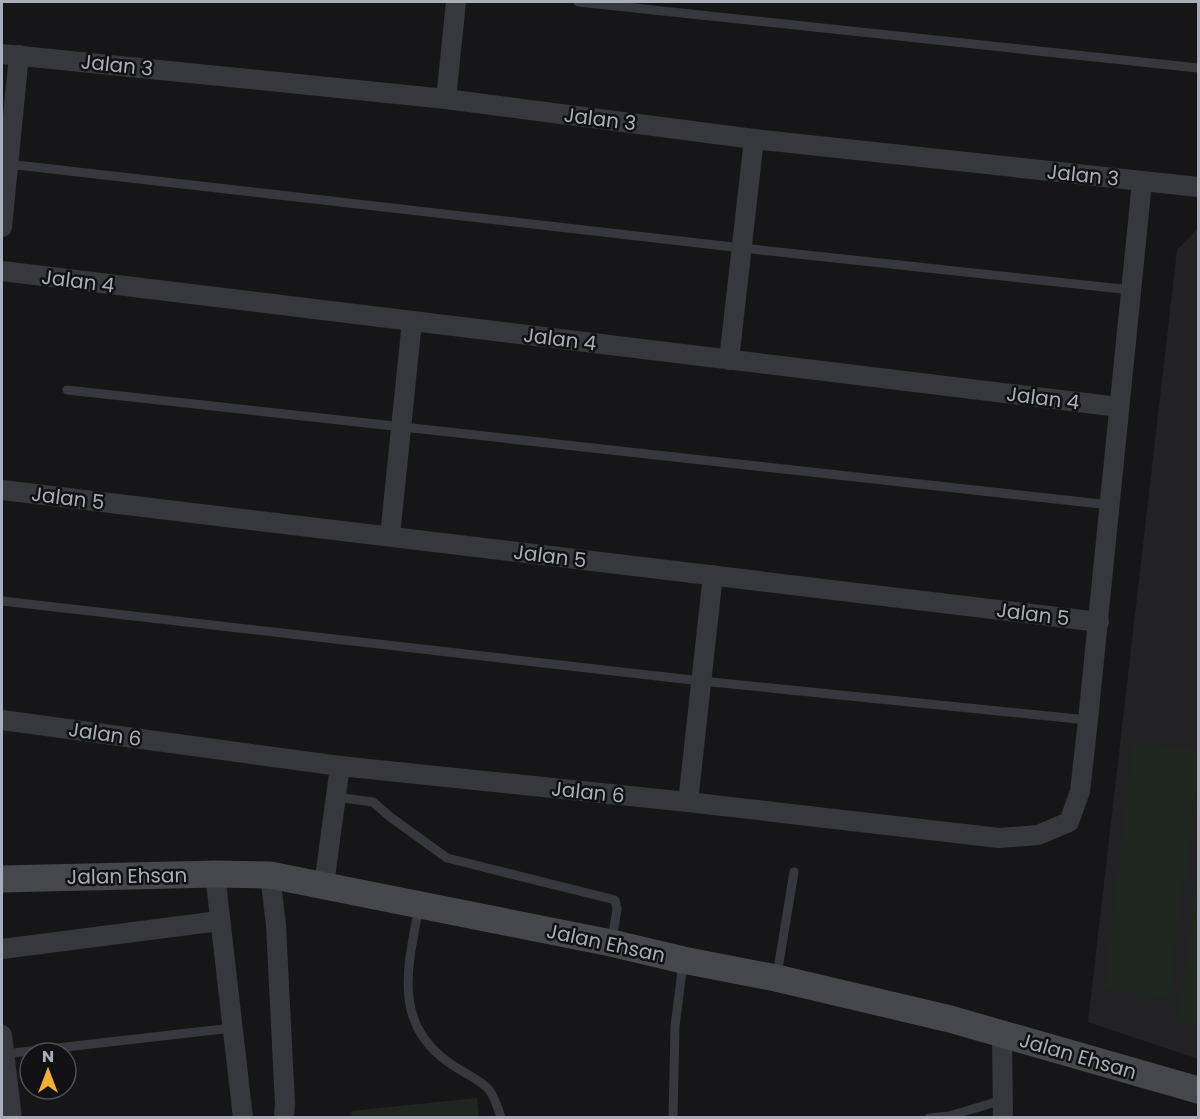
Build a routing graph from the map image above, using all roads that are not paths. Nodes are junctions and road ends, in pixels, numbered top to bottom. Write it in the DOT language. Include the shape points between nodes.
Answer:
graph roads {
  1 [pos="456,2"];
  2 [pos="578,2"];
  3 [pos="10,55"];
  4 [pos="1198,68"];
  5 [pos="446,99"];
  6 [pos="754,139"];
  7 [pos="8,164"];
  8 [pos="1142,182"];
  9 [pos="1198,187"];
  10 [pos="3,201"];
  11 [pos="2,227"];
  12 [pos="742,248"];
  13 [pos="2,271"];
  14 [pos="1131,290"];
  15 [pos="412,321"];
  16 [pos="729,360"];
  17 [pos="67,390"];
  18 [pos="1119,407"];
  19 [pos="401,427"];
  20 [pos="2,490"];
  21 [pos="1110,505"];
  22 [pos="390,536"];
  23 [pos="712,575"];
  24 [pos="2,602"];
  25 [pos="1099,622"];
  26 [pos="701,681"];
  27 [pos="2,720"];
  28 [pos="1088,720"];
  29 [pos="339,766"];
  30 [pos="336,797"];
  31 [pos="688,802"];
  32 [pos="795,872"];
  33 [pos="215,874"];
  34 [pos="270,875"];
  35 [pos="2,879"];
  36 [pos="324,885"];
  37 [pos="420,904"];
  38 [pos="219,921"];
  39 [pos="611,943"];
  40 [pos="2,949"];
  41 [pos="683,960"];
  42 [pos="776,978"];
  43 [pos="232,1028"];
  44 [pos="1002,1034"];
  45 [pos="2,1048"];
  46 [pos="1198,1090"];
  47 [pos="1003,1109"];
  48 [pos="12,1118"];
  49 [pos="243,1118"];
  50 [pos="284,1118"];
  51 [pos="501,1118"];
  52 [pos="673,1118"];
  53 [pos="929,1118"];
  1 -- 5 [label="street"];
  2 -- 4 [label="lane"];
  3 -- 5 [label="street, Jalan 3"];
  3 -- 7 [label="street"];
  5 -- 6 [label="street, Jalan 3"];
  6 -- 8 [label="street, Jalan 3"];
  6 -- 12 [label="street"];
  7 -- 10 [label="street"];
  7 -- 12 [label="lane"];
  8 -- 9 [label="street, Jalan 3"];
  8 -- 14 [label="street, Jalan 6"];
  10 -- 11 [label="street"];
  12 -- 14 [label="lane"];
  12 -- 16 [label="street"];
  13 -- 15 [label="street, Jalan 4"];
  14 -- 18 [label="street, Jalan 6"];
  15 -- 16 [label="street, Jalan 4"];
  15 -- 19 [label="street"];
  16 -- 18 [label="street, Jalan 4"];
  17 -- 19 [label="lane"];
  18 -- 21 [label="street, Jalan 6"];
  19 -- 21 [label="lane"];
  19 -- 22 [label="street"];
  20 -- 22 [label="street, Jalan 5"];
  21 -- 25 [label="street, Jalan 6"];
  22 -- 23 [label="street, Jalan 5"];
  23 -- 25 [label="street, Jalan 5"];
  23 -- 26 [label="street"];
  24 -- 26 [label="lane"];
  25 -- 28 [label="street, Jalan 6"];
  26 -- 28 [label="lane"];
  26 -- 31 [label="street"];
  27 -- 29 [label="street, Jalan 6"];
  28 -- 31 [label="street, Jalan 6" via="1080,791 1069,822 1038,835 999,838"];
  29 -- 30 [label="street"];
  29 -- 31 [label="street, Jalan 6"];
  30 -- 36 [label="street"];
  30 -- 39 [label="lane" via="373,802 447,858 615,900"];
  32 -- 42 [label="lane"];
  33 -- 34 [label="main road, Jalan Ehsan"];
  33 -- 35 [label="main road, Jalan Ehsan"];
  33 -- 38 [label="street"];
  34 -- 36 [label="main road, Jalan Ehsan"];
  34 -- 50 [label="street" via="276,925"];
  36 -- 37 [label="main road, Jalan Ehsan"];
  37 -- 39 [label="main road, Jalan Ehsan"];
  37 -- 51 [label="lane" via="408,965 412,1015 434,1052 481,1081 495,1098"];
  38 -- 40 [label="street"];
  38 -- 43 [label="street"];
  39 -- 41 [label="main road, Jalan Ehsan"];
  41 -- 42 [label="main road, Jalan Ehsan"];
  41 -- 52 [label="lane" via="675,1026"];
  42 -- 44 [label="main road, Jalan Ehsan"];
  43 -- 45 [label="lane"];
  43 -- 49 [label="street"];
  44 -- 46 [label="main road, Jalan Ehsan"];
  44 -- 47 [label="street"];
  45 -- 48 [label="street"];
  47 -- 53 [label="lane"];
}
